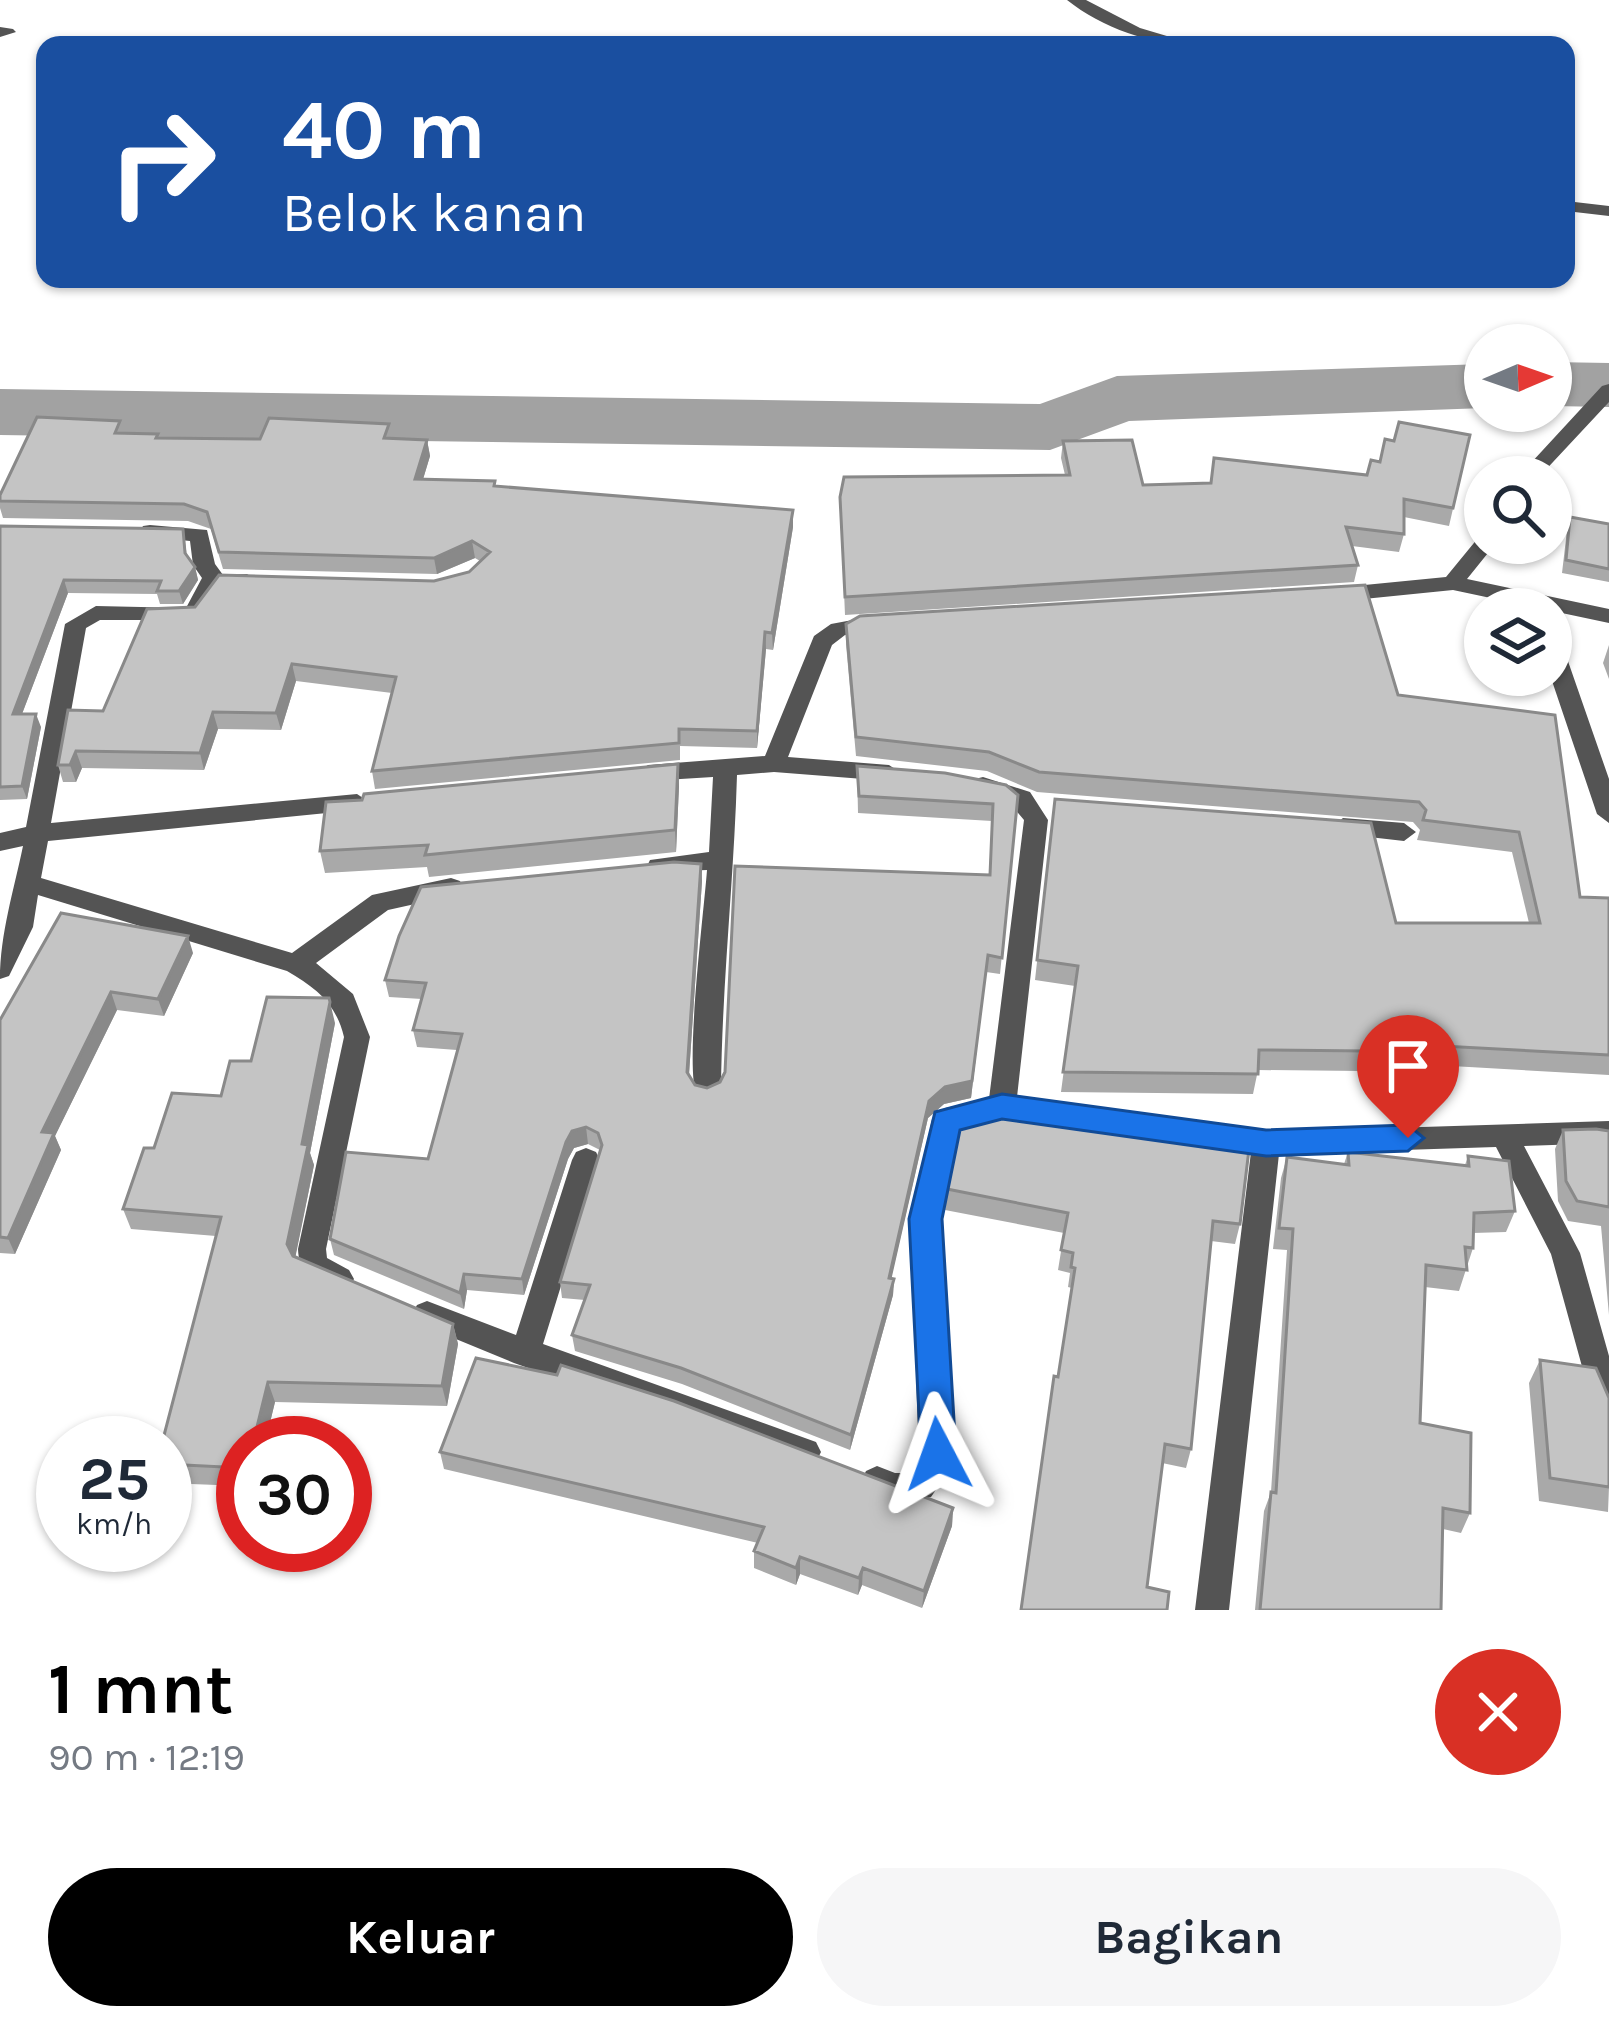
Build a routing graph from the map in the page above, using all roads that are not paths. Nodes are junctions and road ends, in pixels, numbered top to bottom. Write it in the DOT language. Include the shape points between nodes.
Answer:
graph roads {
  1 [pos="1074,0"];
  2 [pos="1154,36"];
  3 [pos="1575,207"];
  4 [pos="1609,212"];
  5 [pos="1609,390"];
  6 [pos="1548,456"];
  7 [pos="117,530"];
  8 [pos="1468,564"];
  9 [pos="215,580"];
  10 [pos="267,581"];
  11 [pos="1453,583"];
  12 [pos="1472,588"];
  13 [pos="1317,596"];
  14 [pos="1572,610"];
  15 [pos="1609,616"];
  16 [pos="900,622"];
  17 [pos="1569,696"];
  18 [pos="774,764"];
  19 [pos="725,768"];
  20 [pos="624,775"];
  21 [pos="922,776"];
  22 [pos="968,782"];
  23 [pos="388,799"];
  24 [pos="1609,814"];
  25 [pos="1310,825"];
  26 [pos="1403,832"];
  27 [pos="40,833"];
  28 [pos="0,842"];
  29 [pos="723,860"];
  30 [pos="630,869"];
  31 [pos="28,883"];
  32 [pos="468,885"];
  33 [pos="296,964"];
  34 [pos="0,969"];
  35 [pos="707,1090"];
  36 [pos="1002,1106"];
  37 [pos="1609,1132"];
  38 [pos="1504,1135"];
  39 [pos="1266,1143"];
  40 [pos="586,1160"];
  41 [pos="525,1354"];
  42 [pos="1609,1410"];
  43 [pos="1212,1610"];
  1 -- 2 [label="street"];
  3 -- 4 [label="street"];
  5 -- 6 [label="street"];
  7 -- 9 [label="street" via="200,535"];
  8 -- 11 [label="street"];
  9 -- 10 [label="street"];
  9 -- 27 [label="street" via="191,615 96,613 76,624"];
  11 -- 12 [label="street"];
  11 -- 13 [label="street"];
  14 -- 15 [label="street"];
  16 -- 18 [label="street" via="854,624 822,640"];
  17 -- 24 [label="street"];
  18 -- 19 [label="street"];
  18 -- 21 [label="street"];
  19 -- 20 [label="street"];
  19 -- 29 [label="street"];
  22 -- 36 [label="street" via="1042,805"];
  23 -- 27 [label="street"];
  25 -- 26 [label="street"];
  27 -- 28 [label="street"];
  27 -- 31 [label="street"];
  29 -- 30 [label="street"];
  29 -- 35 [label="street" via="707,992"];
  31 -- 33 [label="street"];
  31 -- 34 [label="street" via="20,927"];
  32 -- 33 [label="street" via="381,902"];
  33 -- 41 [label="street" via="352,1008 357,1037 313,1265"];
  36 -- 39 [label="street"];
  36 -- 41 [label="street" via="955,1116 942,1127 926,1219 938,1454 931,1480 908,1490 681,1402"];
  37 -- 38 [label="street"];
  38 -- 39 [label="street"];
  38 -- 42 [label="street" via="1565,1253"];
  39 -- 43 [label="street"];
  40 -- 41 [label="street"];
}
